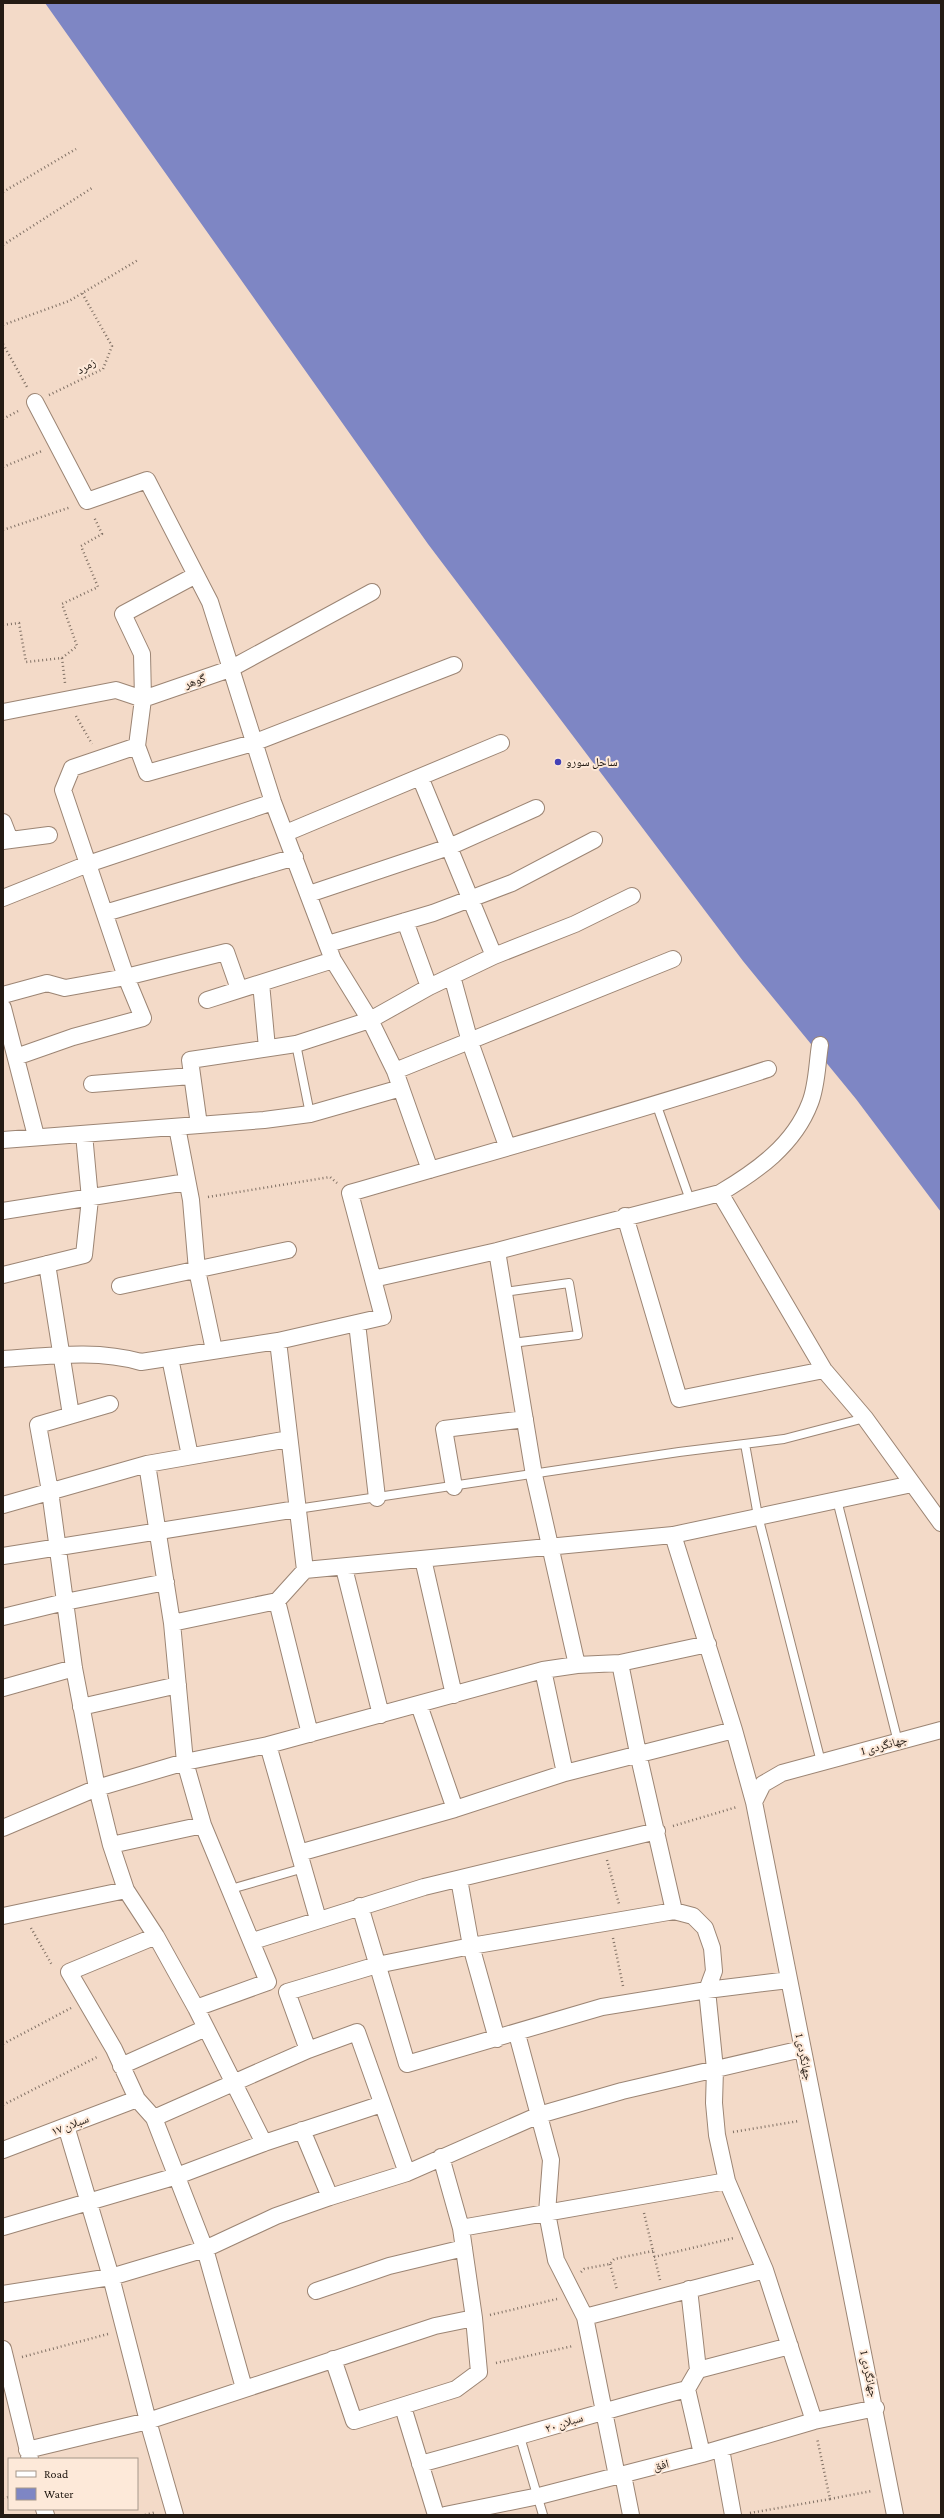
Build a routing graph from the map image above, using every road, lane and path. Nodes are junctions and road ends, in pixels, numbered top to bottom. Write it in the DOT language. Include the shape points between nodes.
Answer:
graph roads {
  1 [pos="76,149"];
  2 [pos="92,188"];
  3 [pos="3,192"];
  4 [pos="3,245"];
  5 [pos="138,260"];
  6 [pos="82,293"];
  7 [pos="3,324"];
  8 [pos="3,344"];
  9 [pos="35,402"];
  10 [pos="3,419"];
  11 [pos="57,444"];
  12 [pos="3,466"];
  13 [pos="87,501"];
  14 [pos="3,530"];
  15 [pos="196,575"];
  16 [pos="372,592"];
  17 [pos="3,625"];
  18 [pos="454,665"];
  19 [pos="230,669"];
  20 [pos="143,699"];
  21 [pos="3,712"];
  22 [pos="253,743"];
  23 [pos="501,743"];
  24 [pos="137,746"];
  25 [pos="420,777"];
  26 [pos="273,802"];
  27 [pos="536,808"];
  28 [pos="3,822"];
  29 [pos="286,833"];
  30 [pos="49,835"];
  31 [pos="594,840"];
  32 [pos="6,841"];
  33 [pos="449,847"];
  34 [pos="295,858"];
  35 [pos="88,864"];
  36 [pos="309,894"];
  37 [pos="632,896"];
  38 [pos="3,898"];
  39 [pos="471,899"];
  40 [pos="105,913"];
  41 [pos="405,921"];
  42 [pos="328,944"];
  43 [pos="494,956"];
  44 [pos="673,959"];
  45 [pos="332,960"];
  46 [pos="452,976"];
  47 [pos="126,977"];
  48 [pos="261,983"];
  49 [pos="429,987"];
  50 [pos="239,989"];
  51 [pos="3,994"];
  52 [pos="207,1000"];
  53 [pos="3,1008"];
  54 [pos="370,1020"];
  55 [pos="470,1042"];
  56 [pos="296,1044"];
  57 [pos="820,1045"];
  58 [pos="267,1048"];
  59 [pos="16,1057"];
  60 [pos="768,1069"];
  61 [pos="395,1071"];
  62 [pos="190,1076"];
  63 [pos="92,1084"];
  64 [pos="401,1088"];
  65 [pos="657,1106"];
  66 [pos="310,1114"];
  67 [pos="200,1125"];
  68 [pos="177,1127"];
  69 [pos="84,1134"];
  70 [pos="36,1136"];
  71 [pos="3,1140"];
  72 [pos="507,1146"];
  73 [pos="430,1170"];
  74 [pos="187,1182"];
  75 [pos="350,1193"];
  76 [pos="720,1193"];
  77 [pos="90,1199"];
  78 [pos="191,1200"];
  79 [pos="690,1200"];
  80 [pos="3,1211"];
  81 [pos="625,1216"];
  82 [pos="288,1250"];
  83 [pos="497,1251"];
  84 [pos="48,1264"];
  85 [pos="197,1270"];
  86 [pos="3,1275"];
  87 [pos="373,1279"];
  88 [pos="120,1286"];
  89 [pos="504,1292"];
  90 [pos="357,1323"];
  91 [pos="278,1341"];
  92 [pos="512,1343"];
  93 [pos="214,1350"];
  94 [pos="60,1355"];
  95 [pos="3,1358"];
  96 [pos="170,1358"];
  97 [pos="824,1370"];
  98 [pos="110,1404"];
  99 [pos="71,1415"];
  100 [pos="865,1418"];
  101 [pos="525,1419"];
  102 [pos="290,1439"];
  103 [pos="744,1444"];
  104 [pos="190,1456"];
  105 [pos="147,1464"];
  106 [pos="534,1475"];
  107 [pos="912,1484"];
  108 [pos="454,1486"];
  109 [pos="50,1491"];
  110 [pos="377,1498"];
  111 [pos="837,1500"];
  112 [pos="3,1505"];
  113 [pos="297,1509"];
  114 [pos="758,1516"];
  115 [pos="941,1523"];
  116 [pos="158,1533"];
  117 [pos="674,1534"];
  118 [pos="57,1547"];
  119 [pos="550,1547"];
  120 [pos="3,1556"];
  121 [pos="423,1559"];
  122 [pos="344,1568"];
  123 [pos="305,1570"];
  124 [pos="166,1582"];
  125 [pos="277,1601"];
  126 [pos="65,1602"];
  127 [pos="3,1617"];
  128 [pos="172,1623"];
  129 [pos="708,1644"];
  130 [pos="620,1663"];
  131 [pos="577,1665"];
  132 [pos="74,1668"];
  133 [pos="543,1670"];
  134 [pos="178,1685"];
  135 [pos="3,1688"];
  136 [pos="454,1695"];
  137 [pos="420,1705"];
  138 [pos="81,1707"];
  139 [pos="381,1715"];
  140 [pos="734,1730"];
  141 [pos="941,1730"];
  142 [pos="310,1734"];
  143 [pos="898,1742"];
  144 [pos="268,1745"];
  145 [pos="638,1753"];
  146 [pos="185,1762"];
  147 [pos="821,1762"];
  148 [pos="565,1773"];
  149 [pos="97,1788"];
  150 [pos="754,1802"];
  151 [pos="455,1809"];
  152 [pos="203,1825"];
  153 [pos="3,1828"];
  154 [pos="657,1831"];
  155 [pos="603,1843"];
  156 [pos="111,1845"];
  157 [pos="301,1860"];
  158 [pos="459,1879"];
  159 [pos="231,1889"];
  160 [pos="126,1890"];
  161 [pos="360,1906"];
  162 [pos="674,1911"];
  163 [pos="22,1912"];
  164 [pos="3,1916"];
  165 [pos="318,1919"];
  166 [pos="616,1921"];
  167 [pos="156,1936"];
  168 [pos="253,1941"];
  169 [pos="471,1946"];
  170 [pos="377,1965"];
  171 [pos="69,1972"];
  172 [pos="789,1980"];
  173 [pos="707,1990"];
  174 [pos="85,2000"];
  175 [pos="626,2003"];
  176 [pos="196,2008"];
  177 [pos="206,2028"];
  178 [pos="517,2034"];
  179 [pos="496,2039"];
  180 [pos="3,2044"];
  181 [pos="114,2049"];
  182 [pos="802,2049"];
  183 [pos="308,2050"];
  184 [pos="121,2066"];
  185 [pos="715,2069"];
  186 [pos="234,2081"];
  187 [pos="137,2099"];
  188 [pos="382,2104"];
  189 [pos="3,2106"];
  190 [pos="539,2115"];
  191 [pos="154,2118"];
  192 [pos="816,2118"];
  193 [pos="66,2126"];
  194 [pos="302,2130"];
  195 [pos="717,2135"];
  196 [pos="264,2143"];
  197 [pos="3,2150"];
  198 [pos="441,2157"];
  199 [pos="407,2173"];
  200 [pos="177,2176"];
  201 [pos="727,2181"];
  202 [pos="640,2196"];
  203 [pos="330,2197"];
  204 [pos="89,2202"];
  205 [pos="547,2213"];
  206 [pos="3,2227"];
  207 [pos="461,2228"];
  208 [pos="738,2237"];
  209 [pos="464,2248"];
  210 [pos="205,2249"];
  211 [pos="653,2251"];
  212 [pos="654,2257"];
  213 [pos="610,2264"];
  214 [pos="765,2270"];
  215 [pos="111,2277"];
  216 [pos="689,2289"];
  217 [pos="572,2290"];
  218 [pos="316,2291"];
  219 [pos="3,2294"];
  220 [pos="664,2295"];
  221 [pos="621,2307"];
  222 [pos="585,2317"];
  223 [pos="474,2318"];
  224 [pos="124,2329"];
  225 [pos="591,2342"];
  226 [pos="790,2346"];
  227 [pos="4,2355"];
  228 [pos="333,2359"];
  229 [pos="698,2370"];
  230 [pos="479,2372"];
  231 [pos="244,2388"];
  232 [pos="687,2389"];
  233 [pos="403,2407"];
  234 [pos="876,2408"];
  235 [pos="605,2410"];
  236 [pos="148,2421"];
  237 [pos="814,2421"];
  238 [pos="520,2437"];
  239 [pos="721,2449"];
  240 [pos="702,2454"];
  241 [pos="29,2455"];
  242 [pos="420,2464"];
  243 [pos="620,2476"];
  244 [pos="890,2488"];
  245 [pos="539,2496"];
  246 [pos="830,2499"];
  247 [pos="739,2514"];
  248 [pos="175,2515"];
  249 [pos="436,2515"];
  250 [pos="445,2515"];
  251 [pos="543,2515"];
  252 [pos="631,2515"];
  253 [pos="895,2515"];
  1 -- 3 [label="path"];
  2 -- 4 [label="path"];
  5 -- 6 [label="path"];
  6 -- 7 [label="path" via="69,301"];
  6 -- 9 [label="path, زمرد" via="112,346 103,369"];
  8 -- 9 [label="path"];
  9 -- 10 [label="path, زمرد"];
  9 -- 11 [label="street"];
  11 -- 12 [label="path"];
  11 -- 13 [label="street"];
  13 -- 14 [label="path"];
  13 -- 15 [label="street" via="147,480"];
  13 -- 17 [label="path" via="102,534 81,546 98,587 62,604 77,646 62,658 26,662 19,623"];
  15 -- 19 [label="street" via="210,602"];
  15 -- 20 [label="street" via="123,614 142,654"];
  16 -- 19 [label="street, گوهر"];
  18 -- 22 [label="street"];
  19 -- 20 [label="street, گوهر"];
  19 -- 22 [label="street"];
  20 -- 21 [label="street" via="116,690"];
  20 -- 24 [label="street"];
  22 -- 24 [label="street" via="147,772"];
  22 -- 26 [label="street"];
  23 -- 25 [label="street"];
  24 -- 35 [label="street" via="72,768 63,790"];
  25 -- 29 [label="street"];
  25 -- 33 [label="street"];
  26 -- 29 [label="street"];
  26 -- 35 [label="street"];
  27 -- 33 [label="street"];
  28 -- 32 [label="street"];
  29 -- 34 [label="street"];
  30 -- 32 [label="street"];
  31 -- 39 [label="street" via="512,883"];
  33 -- 36 [label="street"];
  33 -- 39 [label="street"];
  34 -- 36 [label="street"];
  34 -- 40 [label="street"];
  35 -- 38 [label="street"];
  35 -- 40 [label="street"];
  36 -- 42 [label="street"];
  37 -- 43 [label="street" via="575,924"];
  39 -- 41 [label="street"];
  39 -- 43 [label="street"];
  40 -- 47 [label="street"];
  41 -- 42 [label="street"];
  41 -- 49 [label="street"];
  42 -- 45 [label="street"];
  43 -- 46 [label="street"];
  44 -- 55 [label="street"];
  45 -- 48 [label="street"];
  45 -- 54 [label="street"];
  46 -- 49 [label="street"];
  46 -- 55 [label="street"];
  47 -- 50 [label="street" via="226,952"];
  47 -- 51 [label="street" via="65,988 47,983"];
  47 -- 59 [label="street" via="143,1018 73,1037"];
  48 -- 50 [label="street"];
  48 -- 58 [label="street"];
  49 -- 54 [label="street"];
  50 -- 52 [label="street"];
  53 -- 59 [label="street"];
  54 -- 56 [label="street"];
  54 -- 61 [label="street"];
  55 -- 61 [label="street"];
  55 -- 72 [label="street"];
  56 -- 58 [label="street"];
  56 -- 66 [label="lane"];
  57 -- 76 [label="street" via="810,1103 786,1144 753,1173"];
  58 -- 62 [label="street" via="190,1060"];
  59 -- 70 [label="street"];
  60 -- 65 [label="street"];
  61 -- 64 [label="street"];
  62 -- 63 [label="street"];
  62 -- 67 [label="street"];
  64 -- 66 [label="street"];
  64 -- 73 [label="street"];
  65 -- 72 [label="street"];
  65 -- 79 [label="lane"];
  66 -- 67 [label="street"];
  67 -- 68 [label="street"];
  68 -- 69 [label="street"];
  68 -- 74 [label="street"];
  69 -- 70 [label="street"];
  69 -- 77 [label="street"];
  70 -- 71 [label="street"];
  72 -- 73 [label="street"];
  73 -- 75 [label="street"];
  74 -- 77 [label="street"];
  74 -- 78 [label="street"];
  75 -- 78 [label="path" via="330,1177"];
  75 -- 87 [label="street"];
  76 -- 79 [label="street"];
  76 -- 97 [label="street"];
  77 -- 80 [label="street"];
  77 -- 84 [label="street" via="84,1255"];
  78 -- 85 [label="street"];
  79 -- 81 [label="street"];
  81 -- 83 [label="street"];
  81 -- 97 [label="street" via="678,1399"];
  82 -- 85 [label="street"];
  83 -- 87 [label="street"];
  83 -- 89 [label="street"];
  84 -- 86 [label="street"];
  84 -- 94 [label="street"];
  85 -- 88 [label="street"];
  85 -- 93 [label="street"];
  87 -- 90 [label="street" via="383,1317"];
  89 -- 92 [label="street"];
  89 -- 92 [label="lane" via="569,1283 578,1335"];
  90 -- 91 [label="street"];
  90 -- 110 [label="street"];
  91 -- 93 [label="street"];
  91 -- 102 [label="street"];
  92 -- 101 [label="street"];
  93 -- 96 [label="street"];
  94 -- 95 [label="street"];
  94 -- 96 [label="street" via="124,1357 140,1362"];
  94 -- 99 [label="street"];
  96 -- 104 [label="street"];
  97 -- 100 [label="street"];
  98 -- 99 [label="street"];
  99 -- 109 [label="street" via="38,1424"];
  100 -- 103 [label="lane" via="784,1439"];
  100 -- 107 [label="street"];
  101 -- 106 [label="street"];
  101 -- 108 [label="street" via="444,1429"];
  102 -- 104 [label="street"];
  102 -- 113 [label="street"];
  103 -- 106 [label="lane"];
  103 -- 114 [label="lane"];
  104 -- 105 [label="street"];
  105 -- 109 [label="street"];
  105 -- 116 [label="street"];
  106 -- 108 [label="lane"];
  106 -- 119 [label="street"];
  107 -- 111 [label="street"];
  107 -- 115 [label="street"];
  108 -- 110 [label="lane"];
  109 -- 112 [label="street"];
  109 -- 118 [label="street"];
  110 -- 113 [label="lane"];
  111 -- 114 [label="street"];
  111 -- 143 [label="lane"];
  113 -- 116 [label="street"];
  113 -- 123 [label="street"];
  114 -- 117 [label="street"];
  114 -- 147 [label="lane"];
  116 -- 118 [label="street"];
  116 -- 124 [label="street"];
  117 -- 119 [label="street"];
  117 -- 129 [label="street"];
  118 -- 120 [label="street"];
  118 -- 126 [label="street"];
  119 -- 121 [label="street"];
  119 -- 131 [label="street"];
  121 -- 122 [label="street"];
  121 -- 136 [label="street"];
  122 -- 123 [label="street"];
  122 -- 139 [label="street"];
  123 -- 125 [label="street"];
  124 -- 126 [label="street"];
  124 -- 128 [label="street"];
  125 -- 128 [label="street"];
  125 -- 142 [label="street"];
  126 -- 127 [label="street"];
  126 -- 132 [label="street"];
  128 -- 134 [label="street"];
  129 -- 130 [label="street"];
  129 -- 140 [label="street"];
  130 -- 131 [label="street"];
  130 -- 145 [label="street"];
  131 -- 133 [label="street"];
  132 -- 135 [label="street"];
  132 -- 138 [label="street"];
  133 -- 136 [label="street"];
  133 -- 148 [label="street"];
  134 -- 138 [label="street"];
  134 -- 146 [label="street"];
  136 -- 137 [label="street"];
  137 -- 139 [label="street"];
  137 -- 151 [label="street"];
  138 -- 149 [label="street"];
  139 -- 142 [label="street"];
  140 -- 145 [label="street"];
  140 -- 150 [label="street"];
  141 -- 143 [label="street, جهانگردی 1"];
  142 -- 144 [label="street"];
  143 -- 147 [label="street, جهانگردی 1"];
  144 -- 146 [label="street"];
  144 -- 157 [label="street"];
  145 -- 148 [label="street"];
  145 -- 154 [label="street"];
  146 -- 149 [label="street"];
  146 -- 152 [label="street"];
  147 -- 150 [label="street, جهانگردی 1" via="782,1773 763,1784"];
  148 -- 151 [label="street"];
  149 -- 153 [label="street"];
  149 -- 156 [label="street"];
  150 -- 154 [label="path"];
  150 -- 172 [label="street, جهانگردی 1"];
  151 -- 157 [label="street"];
  152 -- 156 [label="street"];
  152 -- 159 [label="street"];
  154 -- 155 [label="street"];
  154 -- 162 [label="street"];
  155 -- 158 [label="street"];
  155 -- 166 [label="path"];
  156 -- 160 [label="street"];
  157 -- 159 [label="lane"];
  157 -- 165 [label="street"];
  158 -- 161 [label="street"];
  158 -- 169 [label="street"];
  159 -- 168 [label="street"];
  160 -- 163 [label="street"];
  160 -- 167 [label="street"];
  161 -- 165 [label="street"];
  161 -- 170 [label="street"];
  162 -- 166 [label="street"];
  162 -- 173 [label="street" via="694,1916 705,1928 712,1948 714,1971"];
  163 -- 164 [label="street"];
  163 -- 171 [label="path" via="58,1974"];
  165 -- 168 [label="street"];
  166 -- 169 [label="street"];
  166 -- 175 [label="path"];
  167 -- 171 [label="street"];
  167 -- 176 [label="street"];
  168 -- 176 [label="street" via="268,1982"];
  169 -- 170 [label="street"];
  169 -- 179 [label="street"];
  170 -- 179 [label="street" via="407,2064"];
  170 -- 183 [label="street" via="287,1992"];
  171 -- 174 [label="street"];
  172 -- 173 [label="street"];
  172 -- 182 [label="street, جهانگردی 1"];
  173 -- 175 [label="street"];
  173 -- 185 [label="street"];
  174 -- 180 [label="path"];
  174 -- 181 [label="street"];
  175 -- 178 [label="street" via="602,2007"];
  176 -- 177 [label="street"];
  177 -- 184 [label="street"];
  177 -- 186 [label="street"];
  178 -- 179 [label="street"];
  178 -- 190 [label="street"];
  181 -- 184 [label="street"];
  181 -- 189 [label="path"];
  182 -- 185 [label="street"];
  182 -- 192 [label="street, جهانگردی 1"];
  183 -- 186 [label="street"];
  183 -- 188 [label="street" via="357,2032"];
  184 -- 187 [label="street"];
  185 -- 190 [label="street" via="622,2091"];
  185 -- 195 [label="street" via="714,2103"];
  186 -- 191 [label="street"];
  186 -- 196 [label="street"];
  187 -- 191 [label="street"];
  187 -- 193 [label="street, سبلان ۱۷"];
  188 -- 194 [label="street"];
  188 -- 199 [label="street"];
  190 -- 198 [label="street"];
  190 -- 205 [label="street" via="551,2160"];
  191 -- 200 [label="street"];
  192 -- 195 [label="path"];
  192 -- 234 [label="street, جهانگردی 1"];
  193 -- 197 [label="street, سبلان ۱۷"];
  193 -- 204 [label="street"];
  194 -- 196 [label="street"];
  194 -- 203 [label="street"];
  195 -- 201 [label="street"];
  196 -- 200 [label="street"];
  198 -- 199 [label="street"];
  198 -- 207 [label="street"];
  199 -- 203 [label="street"];
  200 -- 204 [label="street"];
  200 -- 210 [label="street"];
  201 -- 202 [label="street"];
  201 -- 214 [label="street"];
  202 -- 205 [label="street"];
  202 -- 211 [label="path"];
  203 -- 210 [label="street" via="276,2216"];
  204 -- 206 [label="street"];
  204 -- 215 [label="street"];
  205 -- 207 [label="street"];
  205 -- 217 [label="street" via="556,2260"];
  207 -- 209 [label="street"];
  208 -- 212 [label="path"];
  209 -- 218 [label="street" via="389,2266"];
  209 -- 223 [label="street"];
  210 -- 215 [label="street"];
  210 -- 231 [label="street"];
  211 -- 212 [label="path"];
  211 -- 213 [label="path" via="614,2259"];
  212 -- 220 [label="path"];
  213 -- 217 [label="path" via="584,2269"];
  213 -- 221 [label="path"];
  214 -- 216 [label="street"];
  214 -- 226 [label="street"];
  215 -- 219 [label="street"];
  215 -- 224 [label="street"];
  216 -- 220 [label="street"];
  216 -- 229 [label="street"];
  217 -- 222 [label="street"];
  217 -- 223 [label="path"];
  220 -- 221 [label="street"];
  221 -- 222 [label="street"];
  222 -- 225 [label="street"];
  223 -- 228 [label="street" via="435,2326"];
  223 -- 230 [label="street"];
  224 -- 227 [label="path"];
  224 -- 236 [label="street"];
  225 -- 230 [label="path" via="498,2362"];
  225 -- 235 [label="street"];
  226 -- 229 [label="street"];
  226 -- 237 [label="street"];
  227 -- 241 [label="street"];
  228 -- 231 [label="street"];
  228 -- 233 [label="street" via="354,2421"];
  229 -- 232 [label="street"];
  230 -- 233 [label="street" via="456,2389"];
  231 -- 236 [label="street"];
  232 -- 235 [label="street, سبلان ۲۰"];
  232 -- 240 [label="street"];
  233 -- 242 [label="street"];
  234 -- 237 [label="street, افق"];
  234 -- 244 [label="street, جهانگردی 1"];
  235 -- 238 [label="street, سبلان ۲۰"];
  235 -- 243 [label="street"];
  236 -- 241 [label="street"];
  236 -- 248 [label="street"];
  237 -- 239 [label="street, افق"];
  237 -- 246 [label="path"];
  238 -- 242 [label="street, سبلان ۲۰"];
  238 -- 245 [label="lane"];
  239 -- 240 [label="street, افق"];
  239 -- 247 [label="street"];
  240 -- 243 [label="street, افق"];
  242 -- 249 [label="street"];
  243 -- 245 [label="street, افق"];
  243 -- 252 [label="street"];
  244 -- 246 [label="path"];
  244 -- 253 [label="street, جهانگردی 1"];
  245 -- 250 [label="street, افق"];
  245 -- 251 [label="lane"];
  246 -- 247 [label="path"];
}
